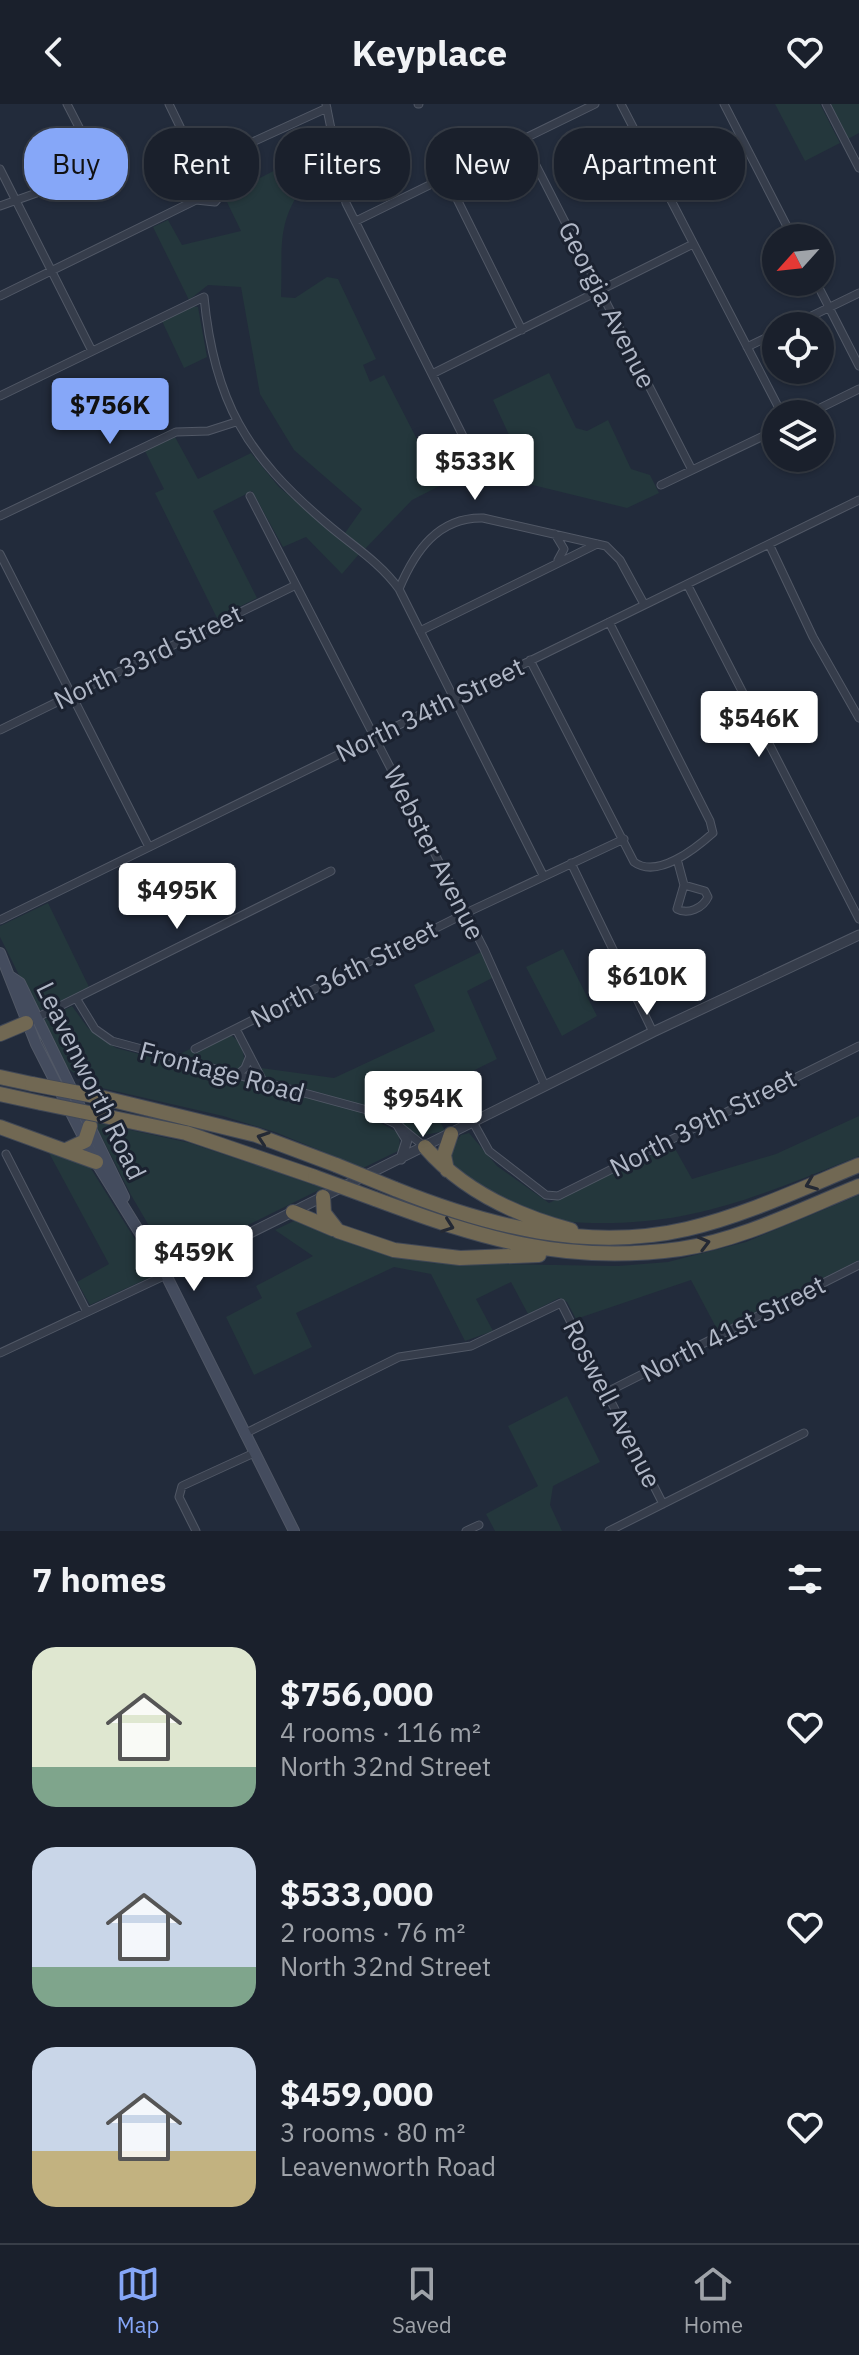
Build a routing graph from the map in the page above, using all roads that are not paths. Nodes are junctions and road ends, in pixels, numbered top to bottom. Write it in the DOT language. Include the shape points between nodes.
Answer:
graph roads {
  1 [pos="67,104"];
  2 [pos="169,104"];
  3 [pos="595,104"];
  4 [pos="621,104"];
  5 [pos="724,104"];
  6 [pos="826,104"];
  7 [pos="326,106"];
  8 [pos="181,128"];
  9 [pos="538,132"];
  10 [pos="259,138"];
  11 [pos="859,168"];
  12 [pos="0,169"];
  13 [pos="538,169"];
  14 [pos="426,189"];
  15 [pos="16,200"];
  16 [pos="196,200"];
  17 [pos="457,200"];
  18 [pos="0,206"];
  19 [pos="356,221"];
  20 [pos="786,224"];
  21 [pos="693,244"];
  22 [pos="51,271"];
  23 [pos="600,290"];
  24 [pos="859,293"];
  25 [pos="0,296"];
  26 [pos="823,296"];
  27 [pos="829,308"];
  28 [pos="821,312"];
  29 [pos="522,330"];
  30 [pos="762,340"];
  31 [pos="747,347"];
  32 [pos="92,351"];
  33 [pos="859,366"];
  34 [pos="432,374"];
  35 [pos="859,389"];
  36 [pos="0,396"];
  37 [pos="775,400"];
  38 [pos="834,401"];
  39 [pos="236,422"];
  40 [pos="762,437"];
  41 [pos="468,446"];
  42 [pos="692,470"];
  43 [pos="661,485"];
  44 [pos="250,496"];
  45 [pos="859,500"];
  46 [pos="0,516"];
  47 [pos="553,533"];
  48 [pos="597,544"];
  49 [pos="769,544"];
  50 [pos="0,554"];
  51 [pos="556,563"];
  52 [pos="687,584"];
  53 [pos="296,585"];
  54 [pos="399,589"];
  55 [pos="644,604"];
  56 [pos="609,622"];
  57 [pos="420,631"];
  58 [pos="530,660"];
  59 [pos="72,695"];
  60 [pos="453,698"];
  61 [pos="859,718"];
  62 [pos="0,730"];
  63 [pos="375,737"];
  64 [pos="624,839"];
  65 [pos="149,847"];
  66 [pos="677,859"];
  67 [pos="571,863"];
  68 [pos="331,871"];
  69 [pos="543,875"];
  70 [pos="684,885"];
  71 [pos="466,913"];
  72 [pos="859,919"];
  73 [pos="0,920"];
  74 [pos="859,935"];
  75 [pos="0,953"];
  76 [pos="76,998"];
  77 [pos="30,1021"];
  78 [pos="236,1029"];
  79 [pos="653,1032"];
  80 [pos="0,1034"];
  81 [pos="859,1046"];
  82 [pos="195,1049"];
  83 [pos="250,1056"];
  84 [pos="236,1076"];
  85 [pos="0,1077"];
  86 [pos="264,1083"];
  87 [pos="545,1086"];
  88 [pos="0,1094"];
  89 [pos="474,1124"];
  90 [pos="398,1125"];
  91 [pos="90,1126"];
  92 [pos="0,1127"];
  93 [pos="451,1134"];
  94 [pos="85,1141"];
  95 [pos="425,1147"];
  96 [pos="66,1150"];
  97 [pos="6,1154"];
  98 [pos="401,1159"];
  99 [pos="96,1162"];
  100 [pos="859,1165"];
  101 [pos="447,1170"];
  102 [pos="859,1186"];
  103 [pos="323,1197"];
  104 [pos="127,1207"];
  105 [pos="293,1212"];
  106 [pos="338,1231"];
  107 [pos="595,1236"];
  108 [pos="578,1253"];
  109 [pos="859,1265"];
  110 [pos="166,1275"];
  111 [pos="87,1312"];
  112 [pos="0,1339"];
  113 [pos="3,1352"];
  114 [pos="607,1392"];
  115 [pos="804,1433"];
  116 [pos="244,1434"];
  117 [pos="254,1453"];
  118 [pos="663,1504"];
  119 [pos="479,1525"];
  120 [pos="196,1531"];
  121 [pos="294,1531"];
  122 [pos="466,1531"];
  123 [pos="609,1531"];
  1 -- 15 [label="street" via="101,170"];
  2 -- 8 [label="street"];
  3 -- 9 [label="street"];
  4 -- 21 [label="street"];
  5 -- 20 [label="street"];
  6 -- 11 [label="street"];
  7 -- 10 [label="street"];
  7 -- 19 [label="street" via="341,191"];
  12 -- 15 [label="street"];
  13 -- 23 [label="street, Georgia Avenue"];
  14 -- 19 [label="street"];
  15 -- 18 [label="street"];
  15 -- 22 [label="street"];
  16 -- 22 [label="street"];
  17 -- 29 [label="street"];
  19 -- 34 [label="street"];
  21 -- 23 [label="street"];
  21 -- 31 [label="street"];
  22 -- 25 [label="street"];
  22 -- 32 [label="street"];
  23 -- 29 [label="street"];
  23 -- 42 [label="street, Georgia Avenue"];
  24 -- 27 [label="street"];
  26 -- 27 [label="street"];
  27 -- 28 [label="street"];
  27 -- 33 [label="street"];
  29 -- 34 [label="street"];
  30 -- 31 [label="street"];
  31 -- 37 [label="street"];
  32 -- 36 [label="street"];
  32 -- 39 [label="street" via="204,297 208,343"];
  34 -- 41 [label="street"];
  35 -- 38 [label="street"];
  39 -- 46 [label="street" via="208,431 176,432"];
  39 -- 54 [label="street" via="298,500 388,573"];
  40 -- 42 [label="street"];
  42 -- 43 [label="street"];
  44 -- 53 [label="street, Webster Avenue"];
  45 -- 49 [label="street, North 34th Street"];
  47 -- 48 [label="street"];
  47 -- 51 [label="street" via="564,549"];
  47 -- 54 [label="street" via="502,520 465,518 429,538 411,559"];
  48 -- 51 [label="street"];
  48 -- 55 [label="street" via="614,551"];
  49 -- 52 [label="street, North 34th Street"];
  49 -- 61 [label="street"];
  50 -- 59 [label="street"];
  51 -- 57 [label="street"];
  52 -- 55 [label="street, North 34th Street"];
  52 -- 72 [label="street"];
  53 -- 59 [label="street, North 33rd Street"];
  53 -- 63 [label="street, Webster Avenue"];
  54 -- 57 [label="street"];
  55 -- 56 [label="street, North 34th Street"];
  56 -- 58 [label="street, North 34th Street"];
  56 -- 66 [label="street" via="707,811 713,833"];
  57 -- 60 [label="street"];
  58 -- 60 [label="street, North 34th Street"];
  58 -- 64 [label="street"];
  59 -- 62 [label="street, North 33rd Street"];
  59 -- 65 [label="street"];
  60 -- 63 [label="street, North 34th Street"];
  60 -- 69 [label="street"];
  63 -- 65 [label="street, North 34th Street"];
  63 -- 71 [label="street, Webster Avenue"];
  64 -- 66 [label="street" via="640,867"];
  64 -- 67 [label="street, North 36th Street"];
  65 -- 73 [label="street, North 34th Street"];
  66 -- 70 [label="street"];
  67 -- 69 [label="street, North 36th Street"];
  67 -- 79 [label="street"];
  68 -- 76 [label="street"];
  69 -- 71 [label="street, North 36th Street"];
  70 -- 70 [label="street" via="677,909 689,911 705,903 705,891"];
  71 -- 78 [label="street, North 36th Street"];
  71 -- 87 [label="street, Webster Avenue"];
  74 -- 79 [label="street"];
  75 -- 77 [label="main road, Leavenworth Road"];
  76 -- 77 [label="street"];
  76 -- 84 [label="street, Frontage Road" via="95,1029 112,1041"];
  77 -- 80 [label="highway"];
  77 -- 91 [label="main road, Leavenworth Road"];
  77 -- 94 [label="main road, Leavenworth Road"];
  78 -- 82 [label="street, North 36th Street"];
  78 -- 83 [label="street"];
  79 -- 87 [label="street"];
  81 -- 89 [label="street, North 39th Street" via="558,1196 546,1195 489,1151"];
  83 -- 84 [label="street"];
  83 -- 86 [label="street"];
  84 -- 86 [label="street, Frontage Road"];
  107 -- 85 [label="highway, one-way, bridge" via="489,1223 256,1135"];
  86 -- 90 [label="street, Frontage Road" via="367,1110"];
  87 -- 89 [label="street"];
  88 -- 108 [label="highway, one-way, bridge" via="199,1137 468,1233"];
  89 -- 93 [label="street"];
  90 -- 95 [label="street, Frontage Road"];
  90 -- 98 [label="street" via="407,1140"];
  91 -- 94 [label="highway"];
  91 -- 104 [label="main road, Leavenworth Road"];
  92 -- 96 [label="highway"];
  93 -- 95 [label="street"];
  93 -- 101 [label="highway" via="444,1155"];
  94 -- 96 [label="highway"];
  94 -- 99 [label="main road, Leavenworth Road"];
  95 -- 98 [label="street"];
  95 -- 101 [label="highway"];
  96 -- 99 [label="highway"];
  97 -- 111 [label="street"];
  98 -- 103 [label="street"];
  99 -- 104 [label="main road, Leavenworth Road"];
  100 -- 107 [label="highway, one-way" via="687,1229"];
  101 -- 107 [label="highway" via="510,1209"];
  108 -- 102 [label="highway, one-way" via="681,1249 748,1231"];
  103 -- 105 [label="street"];
  103 -- 106 [label="highway" via="324,1213"];
  104 -- 110 [label="main road, Leavenworth Road"];
  105 -- 106 [label="highway"];
  105 -- 110 [label="street"];
  106 -- 108 [label="highway" via="394,1250 460,1258"];
  109 -- 114 [label="street, North 41st Street"];
  110 -- 111 [label="street"];
  110 -- 116 [label="main road, Leavenworth Road"];
  111 -- 113 [label="street"];
  112 -- 113 [label="street"];
  114 -- 116 [label="street, Roswell Avenue" via="561,1303 471,1346 393,1360"];
  114 -- 118 [label="street, Roswell Avenue"];
  115 -- 118 [label="street"];
  116 -- 117 [label="main road, Leavenworth Road"];
  117 -- 120 [label="street" via="179,1491"];
  117 -- 121 [label="main road, Leavenworth Road"];
  118 -- 123 [label="street"];
  119 -- 122 [label="street"];
}
